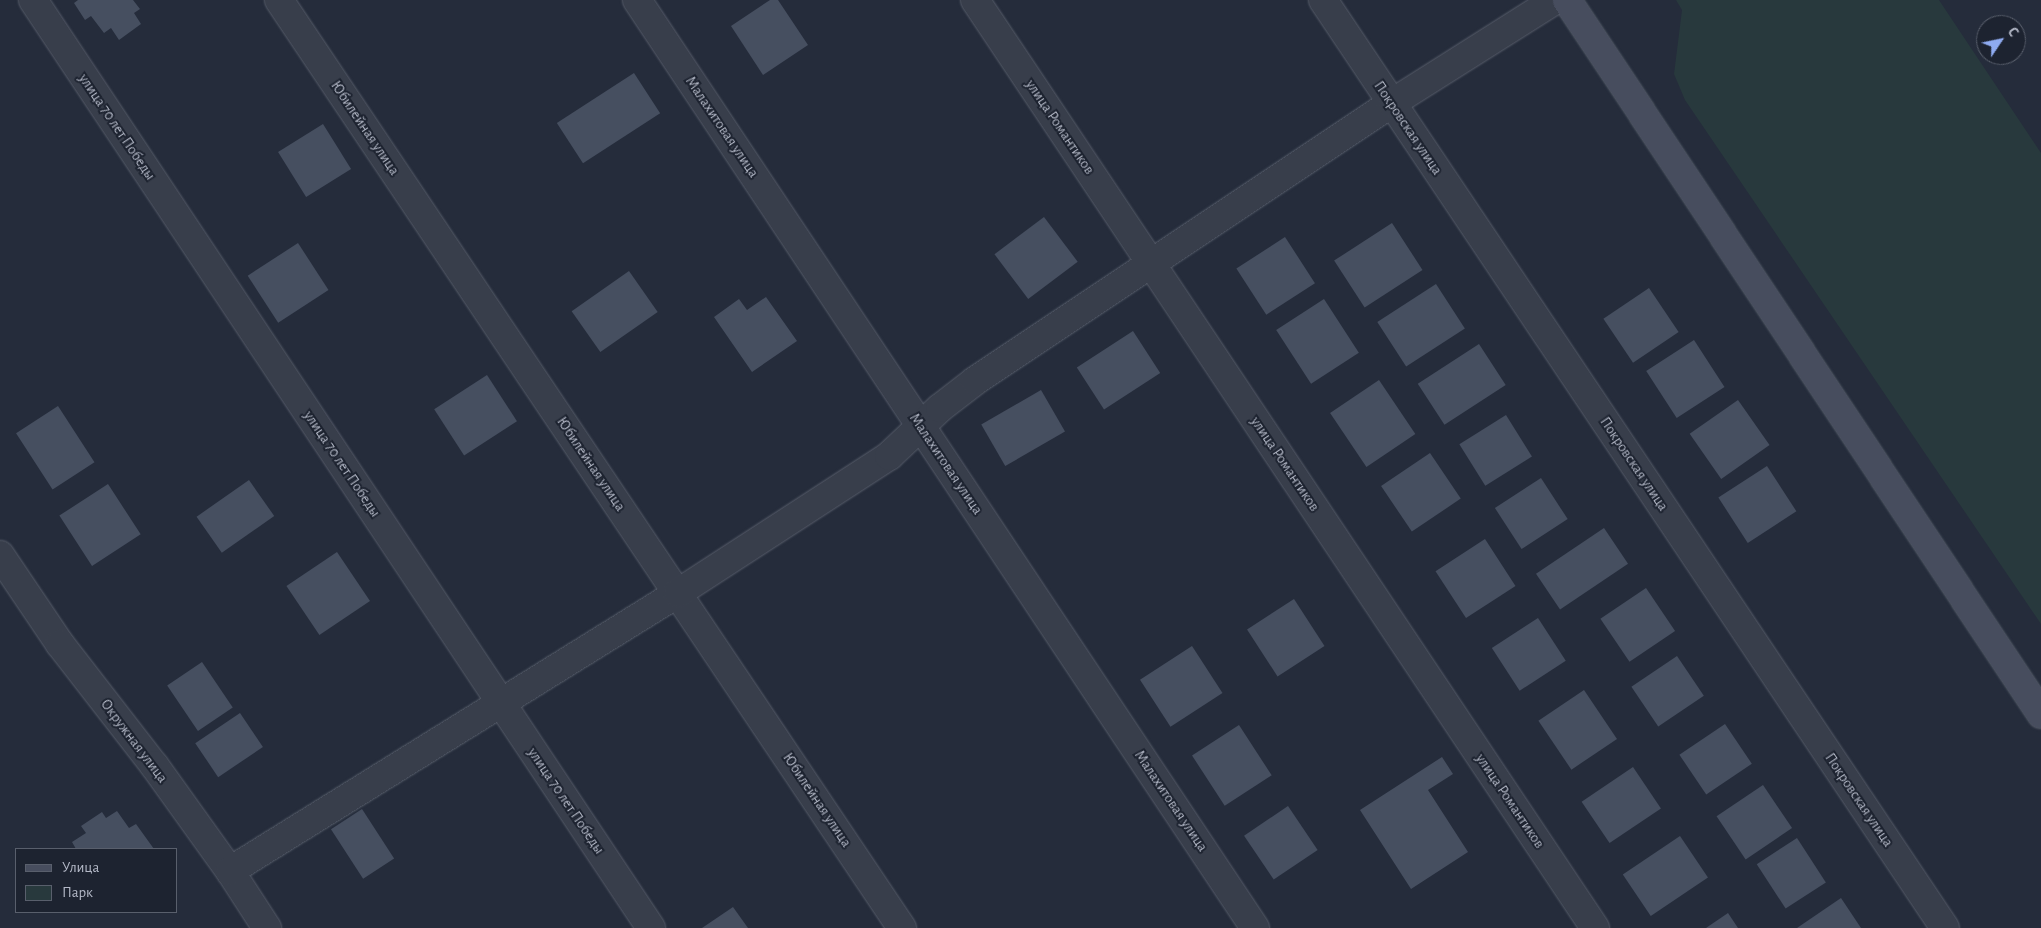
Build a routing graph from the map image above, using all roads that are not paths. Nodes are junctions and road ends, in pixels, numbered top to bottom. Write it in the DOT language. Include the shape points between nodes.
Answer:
graph roads {
  1 [pos="33,0"];
  2 [pos="280,0"];
  3 [pos="637,0"];
  4 [pos="974,0"];
  5 [pos="1323,0"];
  6 [pos="1555,0"];
  7 [pos="1567,0"];
  8 [pos="1392,103"];
  9 [pos="1151,264"];
  10 [pos="921,428"];
  11 [pos="0,555"];
  12 [pos="678,593"];
  13 [pos="501,703"];
  14 [pos="2041,714"];
  15 [pos="230,871"];
  16 [pos="267,928"];
  17 [pos="651,928"];
  18 [pos="902,928"];
  19 [pos="1255,928"];
  20 [pos="1595,928"];
  21 [pos="1945,928"];
  1 -- 13 [label="street, улица 70 лет Победы"];
  2 -- 12 [label="street, Юбилейная улица"];
  3 -- 10 [label="street, Малахитовая улица"];
  4 -- 9 [label="street, улица Романтиков"];
  5 -- 8 [label="street, Покровская улица"];
  6 -- 8 [label="street"];
  7 -- 14 [label="main road"];
  8 -- 9 [label="street"];
  8 -- 21 [label="street, Покровская улица"];
  9 -- 10 [label="street" via="975,381 940,408"];
  9 -- 20 [label="street, улица Романтиков"];
  10 -- 12 [label="street" via="889,456"];
  10 -- 19 [label="street, Малахитовая улица"];
  11 -- 15 [label="street, Окружная улица" via="60,644 154,765"];
  12 -- 13 [label="street"];
  12 -- 18 [label="street, Юбилейная улица"];
  13 -- 15 [label="street"];
  13 -- 17 [label="street, улица 70 лет Победы"];
  15 -- 16 [label="street, Окружная улица"];
}
